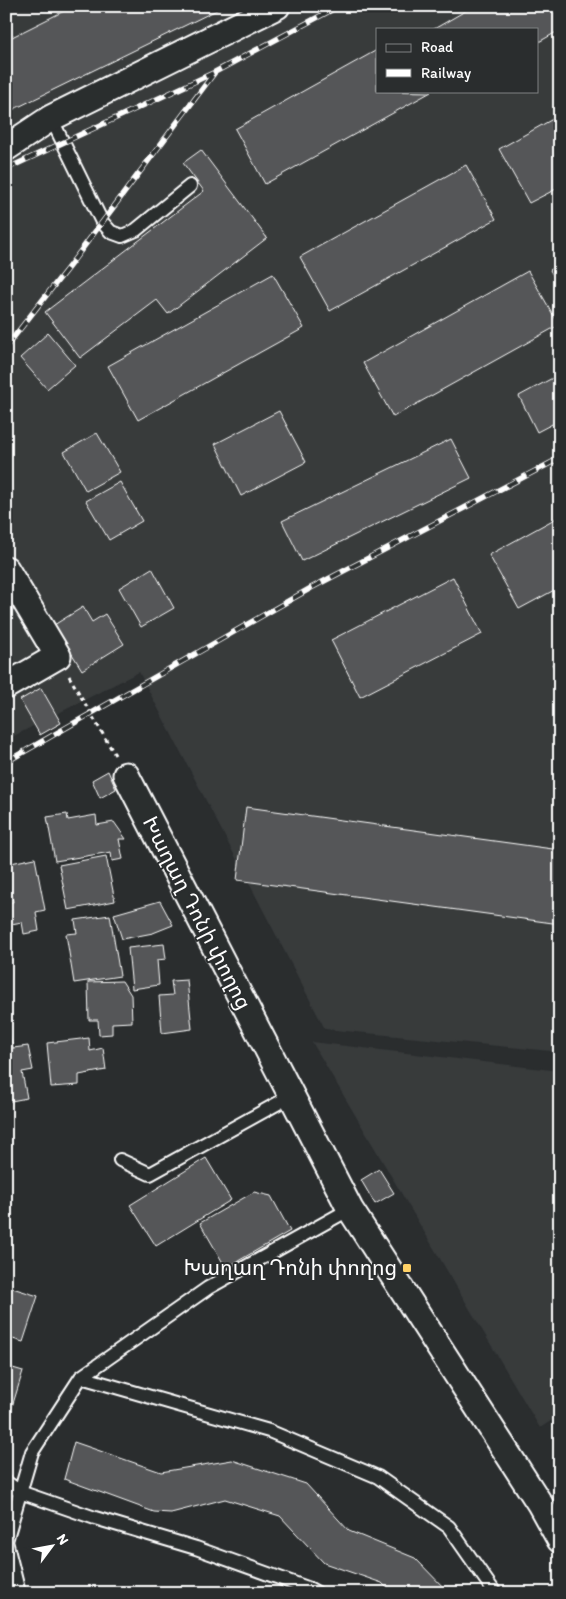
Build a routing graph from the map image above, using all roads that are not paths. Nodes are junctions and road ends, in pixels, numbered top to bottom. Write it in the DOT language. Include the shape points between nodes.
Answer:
graph roads {
  1 [pos="277,6"];
  2 [pos="51,118"];
  3 [pos="6,148"];
  4 [pos="190,186"];
  5 [pos="6,569"];
  6 [pos="6,686"];
  7 [pos="126,775"];
  8 [pos="291,1096"];
  9 [pos="120,1160"];
  10 [pos="350,1209"];
  11 [pos="81,1377"];
  12 [pos="6,1482"];
  13 [pos="20,1492"];
  14 [pos="560,1540"];
  15 [pos="19,1593"];
  16 [pos="317,1593"];
  17 [pos="495,1593"];
  1 -- 2 [label="street"];
  2 -- 3 [label="street"];
  2 -- 4 [label="lane" via="102,222 111,232 122,236 136,230"];
  5 -- 6 [label="street" via="58,656"];
  7 -- 8 [label="street, Խաղաղ Դոնի փողոց"];
  8 -- 9 [label="lane" via="150,1174"];
  8 -- 10 [label="street, Խաղաղ Դոնի փողոց"];
  10 -- 11 [label="lane" via="208,1288"];
  10 -- 14 [label="street, Խաղաղ Դոնի փողոց"];
  11 -- 13 [label="lane" via="32,1452"];
  11 -- 17 [label="lane" via="269,1431 378,1477 449,1526"];
  12 -- 13 [label="lane"];
  13 -- 15 [label="lane" via="6,1540"];
  13 -- 16 [label="lane" via="196,1548"];
}
